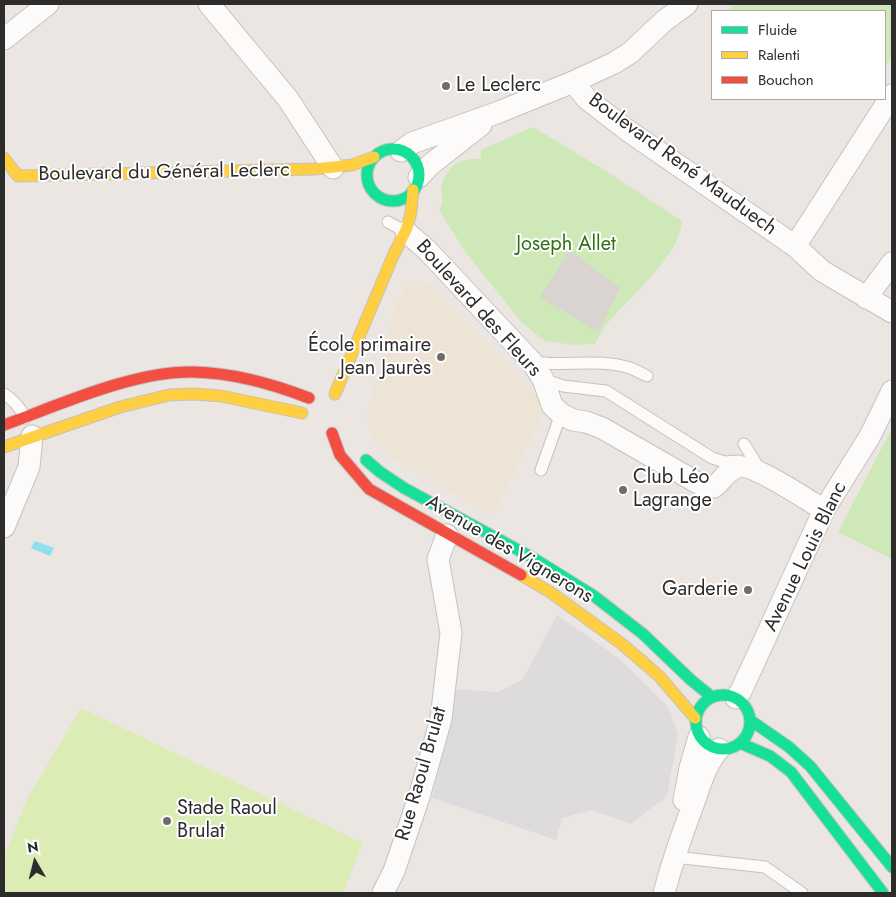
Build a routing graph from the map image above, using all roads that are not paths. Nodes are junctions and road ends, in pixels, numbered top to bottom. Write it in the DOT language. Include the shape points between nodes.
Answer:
graph roads {
  1 [pos="48,4"];
  2 [pos="209,4"];
  3 [pos="687,4"];
  4 [pos="4,39"];
  5 [pos="573,82"];
  6 [pos="892,95"];
  7 [pos="499,112"];
  8 [pos="401,151"];
  9 [pos="374,157"];
  10 [pos="4,158"];
  11 [pos="333,168"];
  12 [pos="368,182"];
  13 [pos="416,184"];
  14 [pos="380,197"];
  15 [pos="397,227"];
  16 [pos="795,246"];
  17 [pos="392,254"];
  18 [pos="892,264"];
  19 [pos="866,298"];
  20 [pos="892,312"];
  21 [pos="537,370"];
  22 [pos="647,376"];
  23 [pos="892,391"];
  24 [pos="4,394"];
  25 [pos="309,398"];
  26 [pos="302,413"];
  27 [pos="561,414"];
  28 [pos="343,423"];
  29 [pos="4,426"];
  30 [pos="307,426"];
  31 [pos="28,427"];
  32 [pos="332,433"];
  33 [pos="318,434"];
  34 [pos="744,444"];
  35 [pos="4,447"];
  36 [pos="358,450"];
  37 [pos="541,470"];
  38 [pos="760,470"];
  39 [pos="824,510"];
  40 [pos="4,528"];
  41 [pos="447,535"];
  42 [pos="712,697"];
  43 [pos="736,698"];
  44 [pos="750,720"];
  45 [pos="697,728"];
  46 [pos="740,743"];
  47 [pos="718,749"];
  48 [pos="674,856"];
  49 [pos="892,867"];
  50 [pos="383,893"];
  51 [pos="664,893"];
  52 [pos="802,893"];
  53 [pos="883,893"];
  1 -- 4 [label="street"];
  2 -- 11 [label="street" via="288,99"];
  3 -- 5 [label="street" via="630,53"];
  5 -- 7 [label="street"];
  5 -- 16 [label="street, Boulevard René Mauduech" via="587,99 628,130"];
  6 -- 16 [label="street"];
  7 -- 8 [label="street" via="412,143"];
  7 -- 13 [label="street" via="430,164"];
  8 -- 9 [label="main road" via="387,150"];
  8 -- 13 [label="main road" via="409,155 418,169"];
  9 -- 11 [label="main road, Boulevard du Général Leclerc"];
  9 -- 12 [label="main road" via="369,166"];
  10 -- 11 [label="main road, Boulevard du Général Leclerc" via="18,176"];
  11 -- 12 [label="main road, Boulevard du Général Leclerc"];
  12 -- 14 [label="main road"];
  13 -- 14 [label="main road" via="409,195 398,200"];
  13 -- 15 [label="main road" via="410,214"];
  14 -- 15 [label="main road"];
  15 -- 17 [label="main road"];
  15 -- 17 [label="main road"];
  15 -- 21 [label="street, Boulevard des Fleurs" via="426,249"];
  16 -- 19 [label="street, Boulevard René Mauduech" via="822,271"];
  17 -- 25 [label="main road" via="338,397 321,392"];
  18 -- 19 [label="street"];
  19 -- 20 [label="street, Boulevard René Mauduech"];
  21 -- 22 [label="lane" via="549,364 618,365"];
  21 -- 27 [label="street, Boulevard des Fleurs" via="552,405"];
  21 -- 38 [label="lane" via="563,386 606,391 712,458 725,462 744,460"];
  23 -- 39 [label="street, Avenue Louis Blanc" via="870,436"];
  24 -- 31 [label="lane" via="20,408"];
  25 -- 26 [label="main road"];
  25 -- 31 [label="main road" via="227,375 180,371 128,382"];
  26 -- 30 [label="main road"];
  26 -- 31 [label="main road" via="193,394 165,396"];
  27 -- 37 [label="lane"];
  27 -- 38 [label="street" via="602,428 703,486 714,487 728,472 738,467"];
  28 -- 32 [label="main road"];
  29 -- 31 [label="main road"];
  31 -- 35 [label="main road"];
  31 -- 40 [label="street" via="29,467"];
  32 -- 33 [label="main road"];
  32 -- 41 [label="main road, Avenue des Vignerons" via="340,455 369,489"];
  34 -- 38 [label="lane"];
  36 -- 42 [label="main road, Avenue des Vignerons" via="378,472 553,568 594,596 631,624"];
  38 -- 39 [label="street"];
  39 -- 43 [label="street, Avenue Louis Blanc"];
  41 -- 45 [label="main road, Avenue des Vignerons" via="550,592 598,625 660,676"];
  41 -- 50 [label="street, Rue Raoul Brulat" via="438,559 452,634 441,719 419,796 394,871"];
  42 -- 43 [label="main road" via="728,695"];
  42 -- 45 [label="main road" via="698,709"];
  43 -- 44 [label="main road" via="746,708"];
  44 -- 46 [label="main road" via="746,736"];
  44 -- 49 [label="main road" via="810,766"];
  45 -- 47 [label="main road" via="708,745"];
  45 -- 48 [label="street"];
  46 -- 47 [label="main road"];
  46 -- 53 [label="main road" via="770,756 791,772"];
  47 -- 48 [label="street" via="704,772"];
  48 -- 51 [label="street"];
  48 -- 52 [label="lane" via="765,867"];
}
